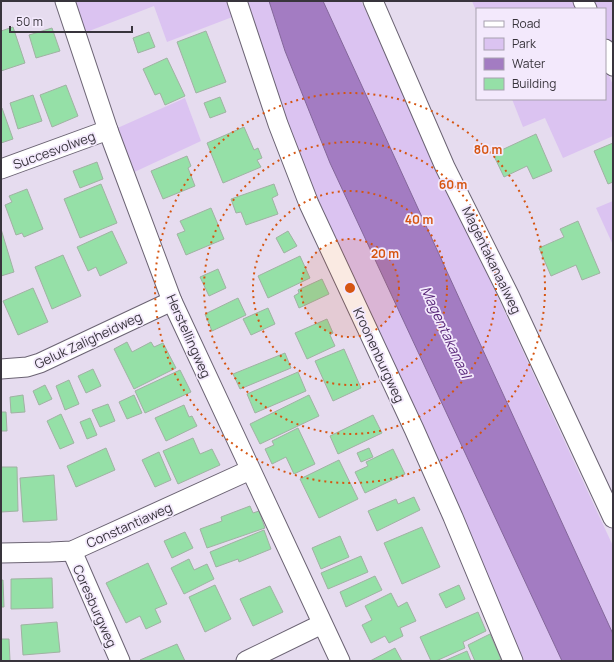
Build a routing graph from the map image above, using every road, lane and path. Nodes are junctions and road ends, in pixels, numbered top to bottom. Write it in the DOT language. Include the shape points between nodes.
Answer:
graph roads {
  1 [pos="65,1"];
  2 [pos="237,1"];
  3 [pos="373,1"];
  4 [pos="606,51"];
  5 [pos="613,66"];
  6 [pos="108,130"];
  7 [pos="1,169"];
  8 [pos="172,301"];
  9 [pos="1,369"];
  10 [pos="250,470"];
  11 [pos="613,518"];
  12 [pos="72,551"];
  13 [pos="1,553"];
  14 [pos="322,624"];
  15 [pos="120,661"];
  16 [pos="246,661"];
  17 [pos="340,661"];
  18 [pos="513,661"];
  1 -- 6 [label="street, Herstellingweg"];
  2 -- 18 [label="street, Kroonenburgweg" via="278,124 309,204 414,429"];
  3 -- 11 [label="street, Magentakanaalweg" via="446,167 510,295"];
  4 -- 5 [label="street"];
  6 -- 7 [label="street, Succesvolweg"];
  6 -- 8 [label="street, Herstellingweg"];
  8 -- 9 [label="street, Geluk Zaligheidweg" via="40,363"];
  8 -- 10 [label="street, Herstellingweg"];
  10 -- 12 [label="street, Constantiaweg"];
  10 -- 14 [label="street, Herstellingweg"];
  12 -- 13 [label="street, Constantiaweg"];
  12 -- 15 [label="street, Coresburgweg"];
  14 -- 16 [label="street"];
  14 -- 17 [label="street, Herstellingweg"];
}
